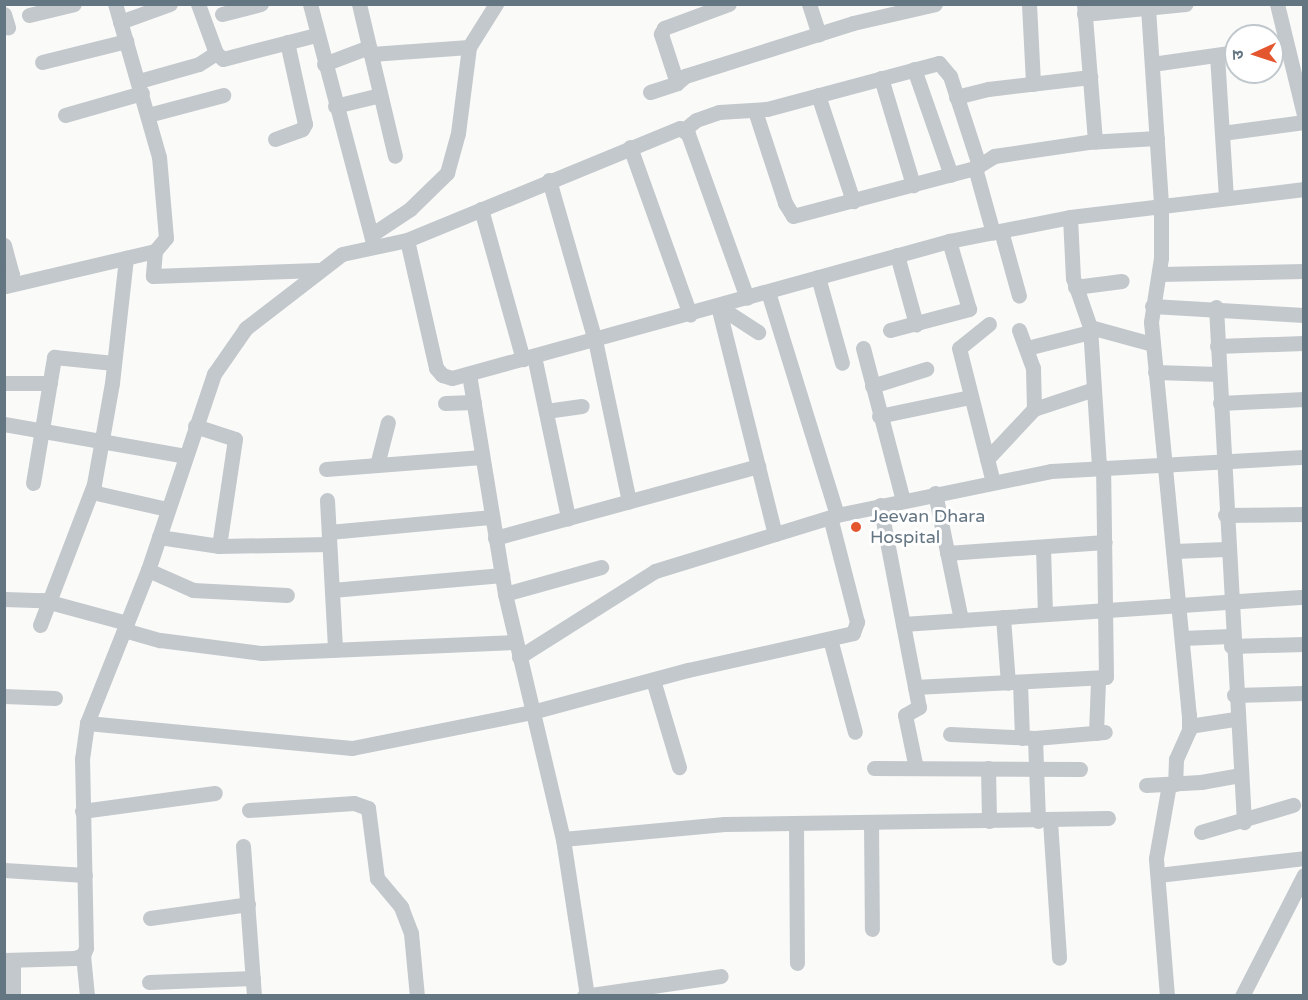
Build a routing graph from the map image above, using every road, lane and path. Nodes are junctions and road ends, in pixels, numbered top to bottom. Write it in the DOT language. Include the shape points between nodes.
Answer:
graph roads {
  1 [pos="74,4"];
  2 [pos="115,4"];
  3 [pos="170,4"];
  4 [pos="198,4"];
  5 [pos="261,4"];
  6 [pos="310,4"];
  7 [pos="359,4"];
  8 [pos="496,4"];
  9 [pos="729,4"];
  10 [pos="809,4"];
  11 [pos="935,4"];
  12 [pos="1029,4"];
  13 [pos="1186,4"];
  14 [pos="1277,4"];
  15 [pos="1148,8"];
  16 [pos="1084,9"];
  17 [pos="222,14"];
  18 [pos="29,15"];
  19 [pos="120,22"];
  20 [pos="1278,24"];
  21 [pos="819,34"];
  22 [pos="316,35"];
  23 [pos="126,41"];
  24 [pos="287,42"];
  25 [pos="469,47"];
  26 [pos="370,50"];
  27 [pos="216,53"];
  28 [pos="1224,54"];
  29 [pos="1217,55"];
  30 [pos="1284,60"];
  31 [pos="42,62"];
  32 [pos="324,64"];
  33 [pos="1152,64"];
  34 [pos="914,69"];
  35 [pos="1090,77"];
  36 [pos="881,78"];
  37 [pos="677,83"];
  38 [pos="1033,84"];
  39 [pos="140,87"];
  40 [pos="650,92"];
  41 [pos="223,95"];
  42 [pos="380,95"];
  43 [pos="818,95"];
  44 [pos="956,96"];
  45 [pos="335,106"];
  46 [pos="755,111"];
  47 [pos="65,115"];
  48 [pos="148,115"];
  49 [pos="1304,115"];
  50 [pos="1304,122"];
  51 [pos="685,129"];
  52 [pos="1222,133"];
  53 [pos="1157,138"];
  54 [pos="275,139"];
  55 [pos="1095,142"];
  56 [pos="630,147"];
  57 [pos="394,156"];
  58 [pos="977,167"];
  59 [pos="951,175"];
  60 [pos="549,180"];
  61 [pos="914,185"];
  62 [pos="1304,189"];
  63 [pos="1226,198"];
  64 [pos="853,201"];
  65 [pos="1161,206"];
  66 [pos="481,209"];
  67 [pos="1070,217"];
  68 [pos="997,232"];
  69 [pos="372,240"];
  70 [pos="407,240"];
  71 [pos="949,241"];
  72 [pos="4,245"];
  73 [pos="155,251"];
  74 [pos="897,255"];
  75 [pos="126,258"];
  76 [pos="318,270"];
  77 [pos="1304,271"];
  78 [pos="1158,274"];
  79 [pos="818,277"];
  80 [pos="1122,281"];
  81 [pos="5,286"];
  82 [pos="1075,287"];
  83 [pos="768,292"];
  84 [pos="1020,296"];
  85 [pos="747,298"];
  86 [pos="718,306"];
  87 [pos="1152,306"];
  88 [pos="1216,308"];
  89 [pos="690,315"];
  90 [pos="1304,315"];
  91 [pos="916,324"];
  92 [pos="989,324"];
  93 [pos="1090,329"];
  94 [pos="890,330"];
  95 [pos="1019,330"];
  96 [pos="758,332"];
  97 [pos="596,340"];
  98 [pos="1304,343"];
  99 [pos="1152,344"];
  100 [pos="1217,346"];
  101 [pos="863,348"];
  102 [pos="1027,348"];
  103 [pos="529,358"];
  104 [pos="114,363"];
  105 [pos="842,363"];
  106 [pos="926,369"];
  107 [pos="1155,372"];
  108 [pos="469,374"];
  109 [pos="1219,374"];
  110 [pos="4,383"];
  111 [pos="50,383"];
  112 [pos="872,386"];
  113 [pos="1094,389"];
  114 [pos="970,397"];
  115 [pos="1304,399"];
  116 [pos="474,402"];
  117 [pos="445,403"];
  118 [pos="1220,403"];
  119 [pos="582,405"];
  120 [pos="1034,409"];
  121 [pos="546,411"];
  122 [pos="879,416"];
  123 [pos="388,422"];
  124 [pos="4,424"];
  125 [pos="195,426"];
  126 [pos="41,432"];
  127 [pos="103,442"];
  128 [pos="184,456"];
  129 [pos="482,457"];
  130 [pos="1304,457"];
  131 [pos="987,459"];
  132 [pos="1222,461"];
  133 [pos="1167,464"];
  134 [pos="377,465"];
  135 [pos="758,466"];
  136 [pos="1101,467"];
  137 [pos="326,469"];
  138 [pos="993,482"];
  139 [pos="33,483"];
  140 [pos="92,492"];
  141 [pos="935,493"];
  142 [pos="327,500"];
  143 [pos="903,500"];
  144 [pos="630,501"];
  145 [pos="880,505"];
  146 [pos="167,509"];
  147 [pos="1304,514"];
  148 [pos="1225,515"];
  149 [pos="833,516"];
  150 [pos="492,517"];
  151 [pos="568,518"];
  152 [pos="775,534"];
  153 [pos="159,537"];
  154 [pos="329,538"];
  155 [pos="495,538"];
  156 [pos="1105,542"];
  157 [pos="219,546"];
  158 [pos="1043,547"];
  159 [pos="1226,549"];
  160 [pos="1174,551"];
  161 [pos="947,554"];
  162 [pos="601,567"];
  163 [pos="148,570"];
  164 [pos="502,575"];
  165 [pos="332,590"];
  166 [pos="505,594"];
  167 [pos="287,595"];
  168 [pos="1304,597"];
  169 [pos="4,599"];
  170 [pos="1229,600"];
  171 [pos="49,602"];
  172 [pos="1179,602"];
  173 [pos="1106,609"];
  174 [pos="1045,613"];
  175 [pos="1003,616"];
  176 [pos="961,620"];
  177 [pos="903,624"];
  178 [pos="40,625"];
  179 [pos="126,627"];
  180 [pos="1182,638"];
  181 [pos="830,639"];
  182 [pos="1231,641"];
  183 [pos="1304,644"];
  184 [pos="335,650"];
  185 [pos="517,650"];
  186 [pos="652,680"];
  187 [pos="1098,680"];
  188 [pos="1014,683"];
  189 [pos="915,687"];
  190 [pos="1234,694"];
  191 [pos="1303,695"];
  192 [pos="4,696"];
  193 [pos="55,698"];
  194 [pos="532,712"];
  195 [pos="1235,719"];
  196 [pos="87,723"];
  197 [pos="1189,730"];
  198 [pos="855,732"];
  199 [pos="950,734"];
  200 [pos="1029,738"];
  201 [pos="679,767"];
  202 [pos="874,768"];
  203 [pos="916,768"];
  204 [pos="988,768"];
  205 [pos="1036,769"];
  206 [pos="1080,769"];
  207 [pos="1239,775"];
  208 [pos="1172,784"];
  209 [pos="1146,785"];
  210 [pos="215,793"];
  211 [pos="1293,805"];
  212 [pos="249,810"];
  213 [pos="82,811"];
  214 [pos="1108,819"];
  215 [pos="989,821"];
  216 [pos="1044,821"];
  217 [pos="871,822"];
  218 [pos="1244,822"];
  219 [pos="796,823"];
  220 [pos="1201,832"];
  221 [pos="563,839"];
  222 [pos="243,846"];
  223 [pos="1304,858"];
  224 [pos="4,870"];
  225 [pos="85,875"];
  226 [pos="1158,875"];
  227 [pos="1304,875"];
  228 [pos="248,904"];
  229 [pos="150,918"];
  230 [pos="873,930"];
  231 [pos="82,955"];
  232 [pos="1059,958"];
  233 [pos="9,960"];
  234 [pos="797,963"];
  235 [pos="722,976"];
  236 [pos="253,978"];
  237 [pos="150,982"];
  238 [pos="631,992"];
  239 [pos="586,995"];
  240 [pos="13,996"];
  241 [pos="87,996"];
  242 [pos="254,996"];
  243 [pos="417,996"];
  244 [pos="1167,996"];
  245 [pos="1242,996"];
  1 -- 18 [label="street"];
  2 -- 19 [label="street"];
  3 -- 19 [label="street"];
  4 -- 27 [label="street"];
  5 -- 17 [label="street"];
  6 -- 22 [label="street"];
  7 -- 26 [label="street"];
  8 -- 25 [label="street"];
  9 -- 37 [label="street" via="664,28 661,34"];
  10 -- 21 [label="street"];
  11 -- 21 [label="street"];
  12 -- 38 [label="street"];
  13 -- 15 [label="street"];
  14 -- 20 [label="street"];
  15 -- 16 [label="street"];
  15 -- 33 [label="street"];
  16 -- 35 [label="street"];
  19 -- 23 [label="street"];
  21 -- 37 [label="street" via="685,76"];
  22 -- 24 [label="street"];
  22 -- 32 [label="street"];
  23 -- 31 [label="street"];
  23 -- 39 [label="street"];
  24 -- 27 [label="street" via="223,58"];
  24 -- 54 [label="street" via="305,124 302,129"];
  25 -- 26 [label="street"];
  25 -- 69 [label="street" via="458,133 447,173"];
  26 -- 32 [label="street"];
  26 -- 42 [label="street"];
  27 -- 39 [label="street" via="200,64"];
  28 -- 29 [label="street"];
  29 -- 33 [label="street"];
  29 -- 52 [label="street"];
  30 -- 49 [label="street"];
  32 -- 45 [label="street"];
  33 -- 53 [label="street"];
  34 -- 36 [label="street"];
  34 -- 44 [label="street" via="943,64"];
  34 -- 59 [label="street"];
  35 -- 38 [label="street"];
  35 -- 55 [label="street"];
  36 -- 43 [label="street"];
  36 -- 61 [label="street"];
  37 -- 40 [label="street"];
  38 -- 44 [label="street"];
  39 -- 47 [label="street"];
  39 -- 48 [label="street"];
  41 -- 48 [label="street"];
  42 -- 45 [label="street"];
  42 -- 57 [label="street"];
  43 -- 46 [label="street"];
  43 -- 64 [label="street"];
  44 -- 58 [label="street"];
  45 -- 69 [label="street"];
  46 -- 51 [label="street" via="719,112 696,120"];
  46 -- 64 [label="street" via="788,212 801,215"];
  48 -- 73 [label="street" via="159,157 167,222 166,238"];
  50 -- 52 [label="street"];
  51 -- 56 [label="street" via="671,129"];
  51 -- 85 [label="street"];
  52 -- 63 [label="street"];
  53 -- 55 [label="street"];
  53 -- 65 [label="street"];
  55 -- 58 [label="street" via="994,156"];
  56 -- 60 [label="street"];
  56 -- 89 [label="street"];
  58 -- 59 [label="street"];
  58 -- 68 [label="street"];
  59 -- 61 [label="street"];
  60 -- 66 [label="street"];
  60 -- 97 [label="street"];
  61 -- 64 [label="street"];
  62 -- 63 [label="street"];
  63 -- 65 [label="street"];
  65 -- 67 [label="street"];
  65 -- 78 [label="street"];
  66 -- 70 [label="street"];
  66 -- 103 [label="street"];
  67 -- 68 [label="street"];
  67 -- 82 [label="street"];
  68 -- 71 [label="street"];
  68 -- 84 [label="street"];
  69 -- 70 [label="street"];
  69 -- 76 [label="street"];
  70 -- 108 [label="street" via="436,368 441,375 452,378"];
  71 -- 74 [label="street"];
  71 -- 91 [label="street" via="969,309"];
  72 -- 81 [label="street" via="12,274"];
  73 -- 75 [label="street"];
  73 -- 76 [label="street" via="153,276"];
  74 -- 79 [label="street"];
  74 -- 91 [label="street"];
  75 -- 81 [label="street"];
  75 -- 104 [label="street"];
  76 -- 125 [label="street" via="246,328 214,374"];
  77 -- 78 [label="street"];
  78 -- 87 [label="street"];
  79 -- 83 [label="street"];
  79 -- 105 [label="street"];
  80 -- 82 [label="street"];
  82 -- 93 [label="street" via="1087,311"];
  83 -- 85 [label="street"];
  83 -- 149 [label="street"];
  85 -- 86 [label="street"];
  86 -- 89 [label="street"];
  86 -- 96 [label="street"];
  86 -- 135 [label="street"];
  87 -- 88 [label="street"];
  87 -- 99 [label="street"];
  88 -- 90 [label="street"];
  88 -- 100 [label="street"];
  89 -- 97 [label="street"];
  91 -- 94 [label="street"];
  92 -- 114 [label="street" via="959,348"];
  93 -- 99 [label="street"];
  93 -- 102 [label="street"];
  93 -- 113 [label="street"];
  95 -- 102 [label="street"];
  97 -- 103 [label="street"];
  97 -- 144 [label="street"];
  98 -- 100 [label="street"];
  99 -- 107 [label="street"];
  100 -- 109 [label="street"];
  101 -- 112 [label="street"];
  102 -- 120 [label="street" via="1033,368"];
  103 -- 108 [label="street"];
  103 -- 121 [label="street"];
  104 -- 111 [label="street" via="54,357"];
  104 -- 127 [label="street"];
  106 -- 112 [label="street"];
  107 -- 109 [label="street"];
  107 -- 133 [label="street"];
  108 -- 116 [label="street"];
  109 -- 118 [label="street"];
  110 -- 111 [label="street"];
  111 -- 126 [label="street"];
  112 -- 122 [label="street"];
  113 -- 120 [label="street"];
  113 -- 136 [label="street"];
  114 -- 122 [label="street"];
  114 -- 131 [label="street"];
  115 -- 118 [label="street"];
  116 -- 117 [label="street"];
  116 -- 129 [label="street"];
  118 -- 132 [label="street"];
  119 -- 121 [label="street"];
  120 -- 131 [label="street"];
  121 -- 151 [label="street"];
  122 -- 143 [label="street"];
  123 -- 134 [label="street"];
  124 -- 126 [label="street"];
  125 -- 128 [label="street"];
  125 -- 157 [label="street" via="235,439"];
  126 -- 127 [label="street"];
  126 -- 139 [label="street"];
  127 -- 128 [label="street"];
  127 -- 140 [label="street"];
  128 -- 146 [label="street"];
  129 -- 134 [label="street"];
  129 -- 150 [label="street"];
  130 -- 132 [label="street"];
  131 -- 138 [label="street"];
  132 -- 133 [label="street"];
  132 -- 148 [label="street"];
  133 -- 136 [label="street"];
  133 -- 160 [label="street"];
  134 -- 137 [label="street"];
  135 -- 144 [label="street"];
  135 -- 152 [label="street"];
  136 -- 138 [label="street"];
  136 -- 156 [label="street"];
  138 -- 141 [label="street"];
  140 -- 146 [label="street"];
  140 -- 171 [label="street"];
  141 -- 143 [label="street"];
  141 -- 161 [label="street"];
  142 -- 154 [label="street"];
  143 -- 145 [label="street"];
  144 -- 151 [label="street"];
  145 -- 149 [label="street"];
  145 -- 177 [label="street"];
  146 -- 153 [label="street"];
  147 -- 148 [label="street"];
  148 -- 159 [label="street"];
  149 -- 152 [label="street"];
  149 -- 181 [label="street" via="857,622 853,633"];
  150 -- 154 [label="street"];
  150 -- 155 [label="street"];
  151 -- 155 [label="street"];
  152 -- 185 [label="street" via="655,571"];
  153 -- 157 [label="street"];
  153 -- 163 [label="street"];
  154 -- 157 [label="street"];
  154 -- 165 [label="street"];
  155 -- 164 [label="street"];
  156 -- 158 [label="street"];
  156 -- 173 [label="street"];
  158 -- 161 [label="street"];
  158 -- 174 [label="street"];
  159 -- 160 [label="street"];
  159 -- 170 [label="street"];
  160 -- 172 [label="street"];
  161 -- 176 [label="street"];
  162 -- 166 [label="street"];
  163 -- 167 [label="street" via="192,590"];
  163 -- 179 [label="street"];
  164 -- 165 [label="street"];
  164 -- 166 [label="street"];
  165 -- 184 [label="street"];
  166 -- 185 [label="street"];
  168 -- 170 [label="street"];
  169 -- 171 [label="street"];
  170 -- 172 [label="street"];
  170 -- 182 [label="street"];
  171 -- 178 [label="street"];
  171 -- 179 [label="street"];
  172 -- 173 [label="street"];
  172 -- 180 [label="street"];
  173 -- 174 [label="street"];
  173 -- 187 [label="street" via="1108,672"];
  174 -- 175 [label="street"];
  175 -- 176 [label="street"];
  175 -- 188 [label="street"];
  176 -- 177 [label="street"];
  177 -- 189 [label="street"];
  179 -- 184 [label="street" via="160,640 240,652"];
  179 -- 196 [label="street"];
  180 -- 182 [label="street"];
  180 -- 197 [label="street"];
  181 -- 186 [label="street"];
  181 -- 198 [label="street"];
  182 -- 183 [label="street"];
  182 -- 190 [label="street"];
  184 -- 185 [label="street"];
  185 -- 194 [label="street"];
  186 -- 194 [label="street"];
  186 -- 201 [label="street"];
  187 -- 188 [label="street"];
  187 -- 200 [label="street" via="1100,732"];
  188 -- 189 [label="street"];
  188 -- 200 [label="street"];
  189 -- 203 [label="street" via="919,708 905,715"];
  190 -- 191 [label="street"];
  190 -- 195 [label="street"];
  192 -- 193 [label="street"];
  194 -- 196 [label="street" via="352,748"];
  194 -- 221 [label="street"];
  195 -- 197 [label="street" via="1189,726"];
  195 -- 207 [label="street"];
  196 -- 213 [label="street"];
  197 -- 208 [label="street" via="1176,759"];
  199 -- 200 [label="street"];
  200 -- 205 [label="street"];
  202 -- 203 [label="street"];
  203 -- 204 [label="street"];
  204 -- 205 [label="street"];
  204 -- 215 [label="street"];
  205 -- 206 [label="street"];
  205 -- 216 [label="street"];
  207 -- 208 [label="street"];
  207 -- 218 [label="street"];
  208 -- 209 [label="street"];
  208 -- 226 [label="street" via="1158,833"];
  210 -- 213 [label="street"];
  211 -- 218 [label="street"];
  212 -- 243 [label="street" via="354,803 368,808 377,878 400,907 411,933"];
  213 -- 225 [label="street"];
  214 -- 216 [label="street"];
  215 -- 216 [label="street"];
  215 -- 217 [label="street"];
  216 -- 232 [label="street"];
  217 -- 219 [label="street"];
  217 -- 230 [label="street"];
  218 -- 220 [label="street"];
  219 -- 221 [label="street" via="724,824"];
  219 -- 234 [label="street"];
  221 -- 239 [label="street"];
  222 -- 228 [label="street"];
  223 -- 226 [label="street"];
  224 -- 225 [label="street"];
  225 -- 231 [label="street" via="87,938"];
  226 -- 244 [label="street"];
  227 -- 245 [label="street"];
  228 -- 229 [label="street"];
  228 -- 236 [label="street"];
  231 -- 233 [label="street" via="63,960"];
  231 -- 241 [label="street"];
  233 -- 240 [label="street"];
  235 -- 238 [label="street"];
  236 -- 237 [label="street"];
  236 -- 242 [label="street"];
  238 -- 239 [label="street"];
}
